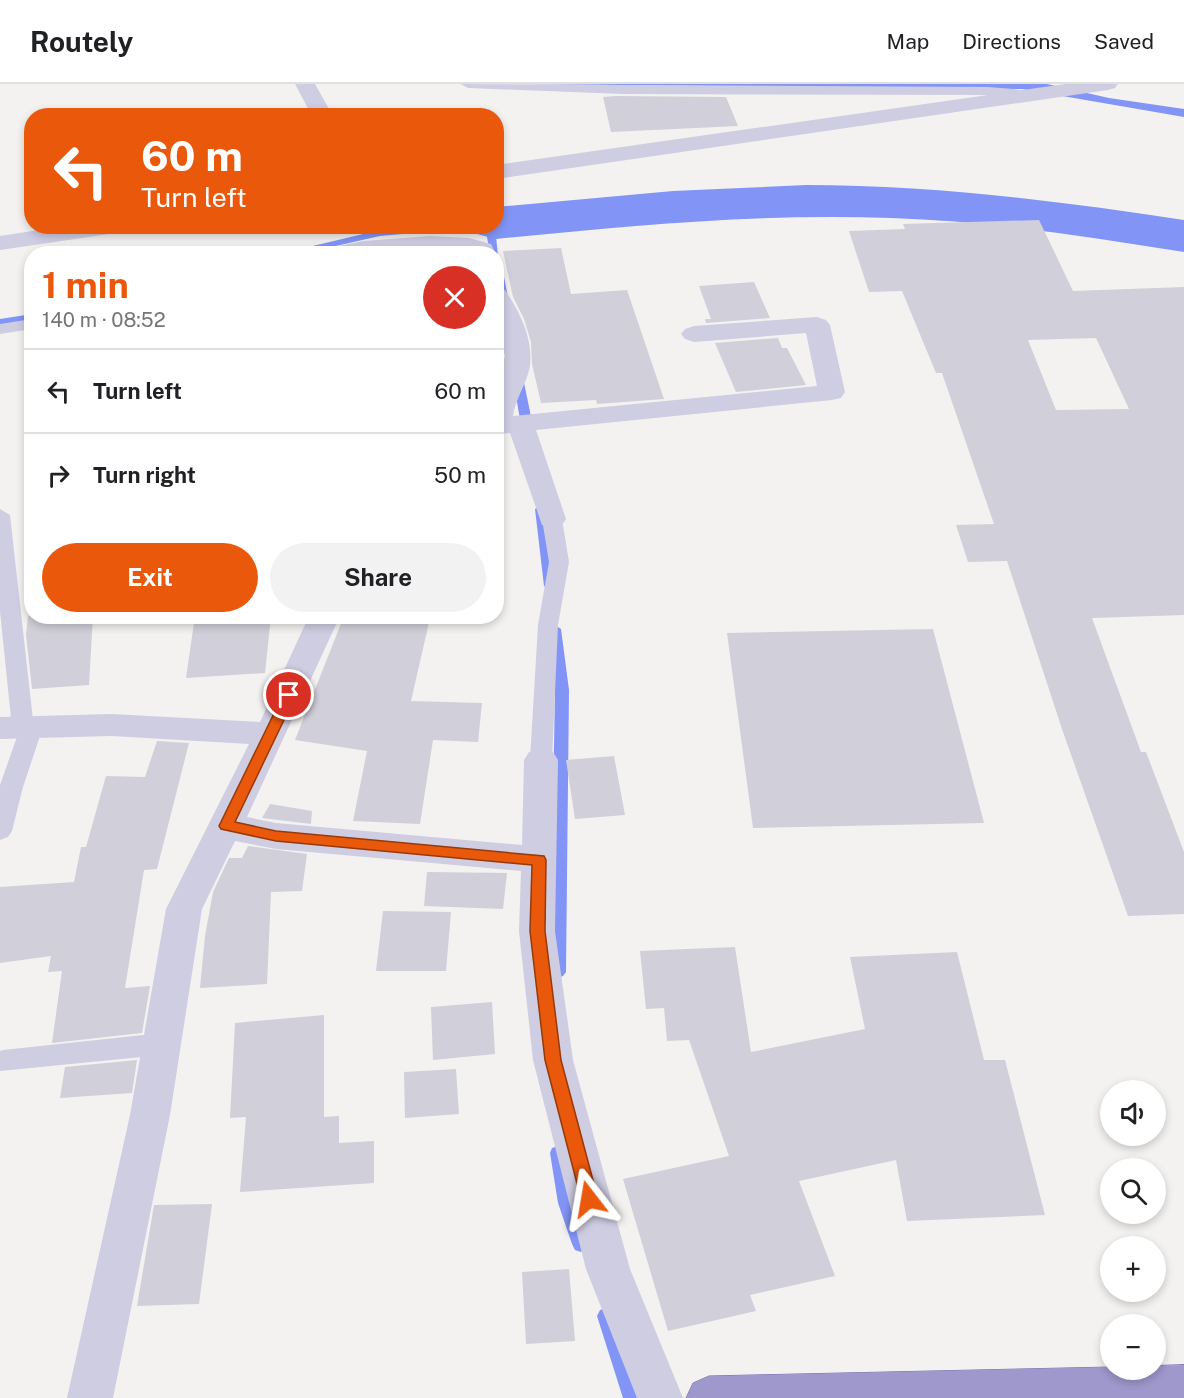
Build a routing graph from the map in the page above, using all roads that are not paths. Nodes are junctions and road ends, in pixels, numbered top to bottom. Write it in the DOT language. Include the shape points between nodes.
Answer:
graph roads {
  1 [pos="305,84"];
  2 [pos="468,84"];
  3 [pos="1108,84"];
  4 [pos="1034,94"];
  5 [pos="318,108"];
  6 [pos="504,171"];
  7 [pos="61,234"];
  8 [pos="0,243"];
  9 [pos="346,246"];
  10 [pos="476,246"];
  11 [pos="504,310"];
  12 [pos="24,325"];
  13 [pos="0,329"];
  14 [pos="694,334"];
  15 [pos="504,384"];
  16 [pos="505,425"];
  17 [pos="0,515"];
  18 [pos="552,519"];
  19 [pos="321,624"];
  20 [pos="18,728"];
  21 [pos="271,734"];
  22 [pos="541,760"];
  23 [pos="226,826"];
  24 [pos="0,831"];
  25 [pos="539,860"];
  26 [pos="162,1044"];
  27 [pos="3,1061"];
  28 [pos="1184,1387"];
  29 [pos="90,1398"];
  30 [pos="660,1398"];
  31 [pos="709,1398"];
  1 -- 5 [label="street"];
  2 -- 4 [label="lane" via="546,89"];
  3 -- 4 [label="street"];
  4 -- 6 [label="street"];
  7 -- 8 [label="street"];
  9 -- 10 [label="street"];
  11 -- 15 [label="street" via="518,352 514,376"];
  12 -- 13 [label="lane"];
  14 -- 16 [label="street" via="817,325 832,392"];
  16 -- 18 [label="street"];
  17 -- 20 [label="lane"];
  18 -- 22 [label="lane" via="559,562 548,625"];
  19 -- 21 [label="street"];
  20 -- 21 [label="street" via="112,725"];
  20 -- 24 [label="lane" via="11,787"];
  21 -- 23 [label="street"];
  22 -- 25 [label="street"];
  23 -- 25 [label="street" via="276,836"];
  23 -- 26 [label="street" via="184,909"];
  25 -- 30 [label="street" via="537,931 553,1060 608,1269"];
  26 -- 27 [label="lane"];
  26 -- 29 [label="street"];
  28 -- 31 [label="highway"];
}
